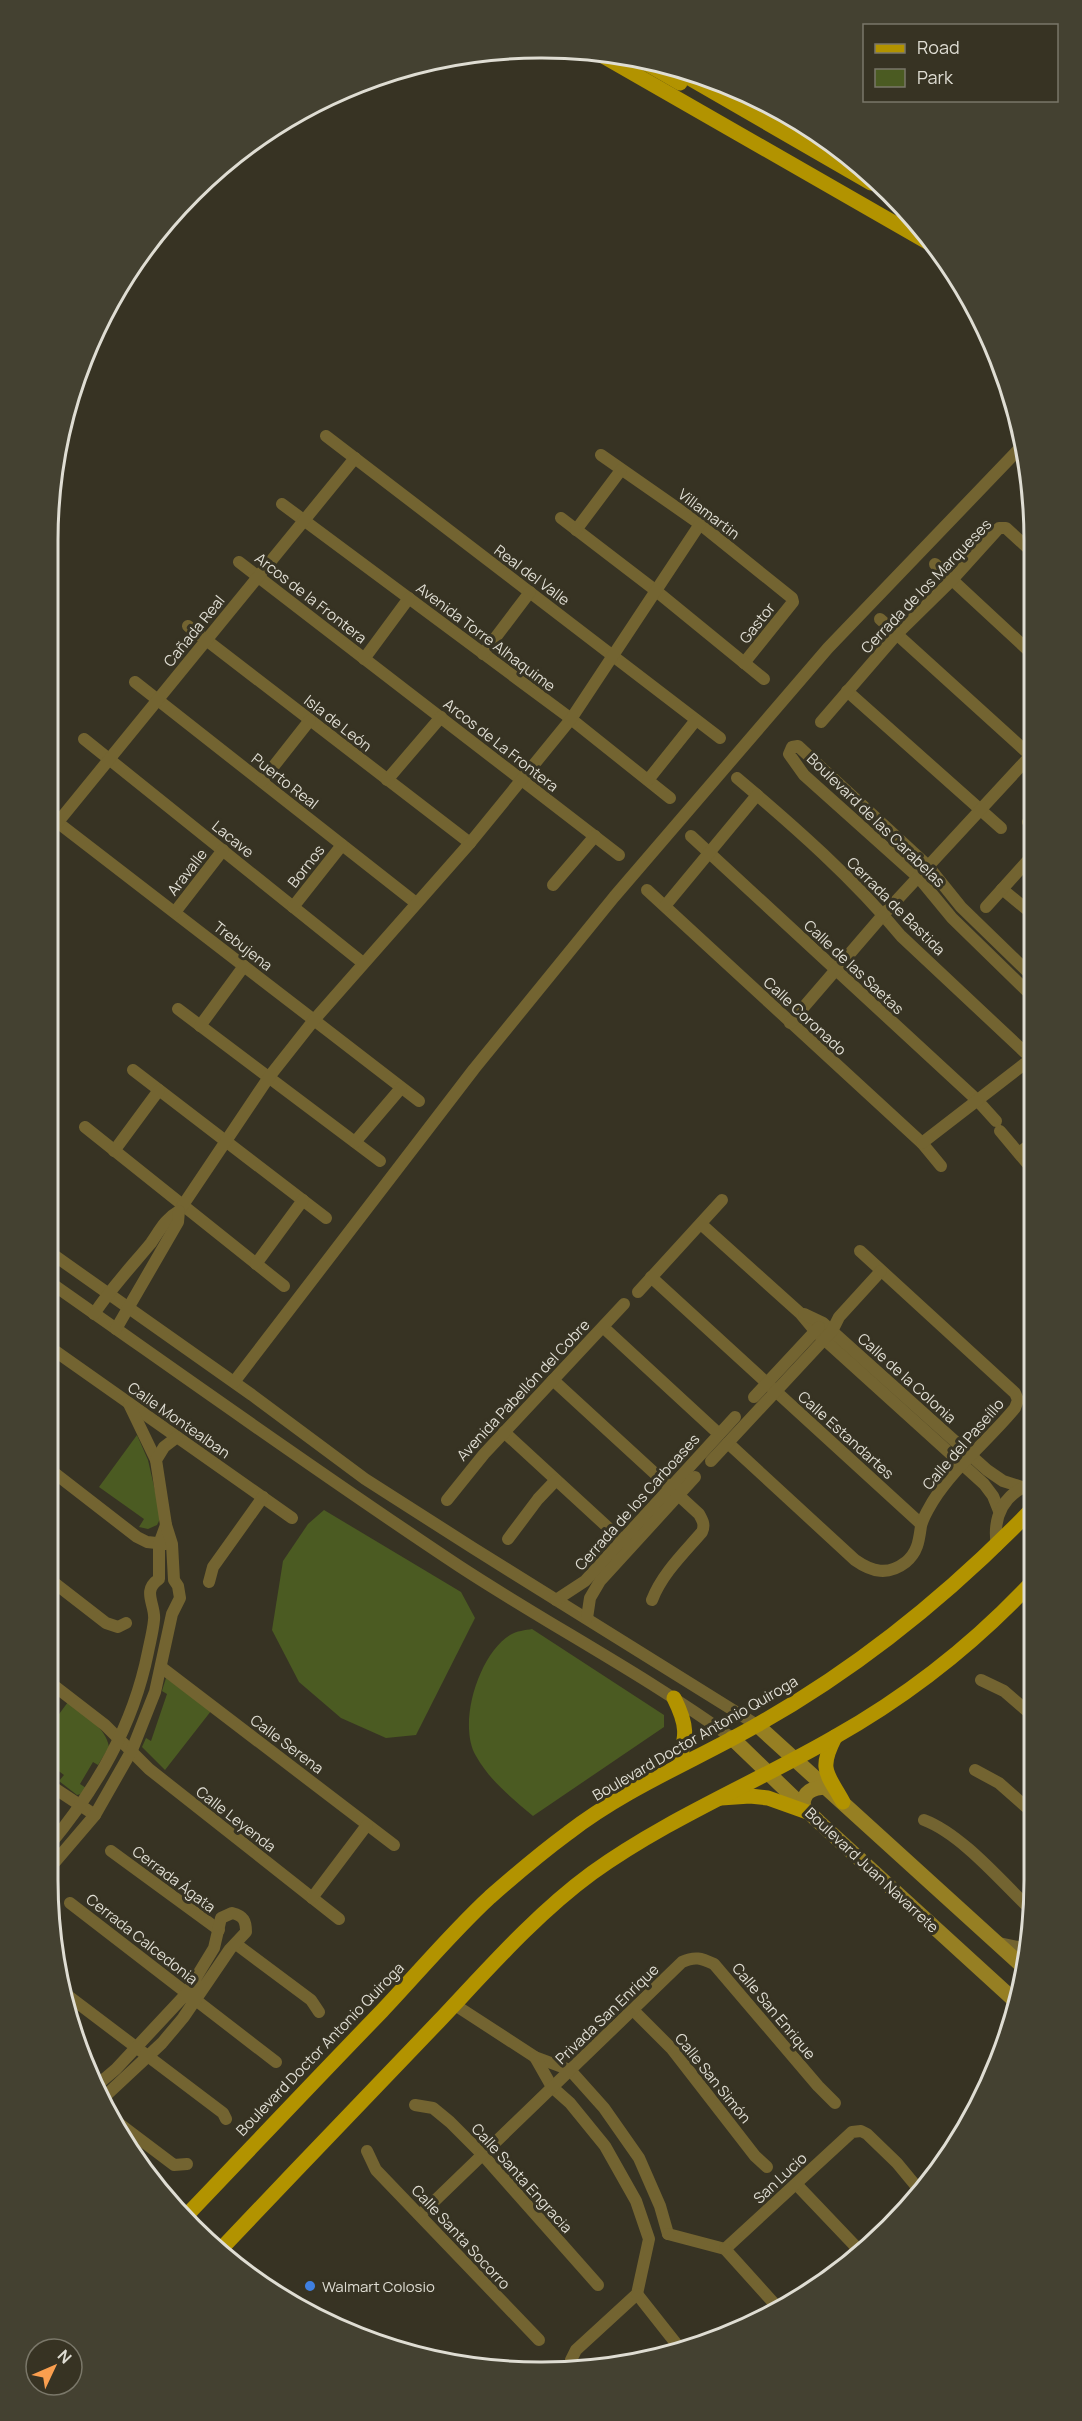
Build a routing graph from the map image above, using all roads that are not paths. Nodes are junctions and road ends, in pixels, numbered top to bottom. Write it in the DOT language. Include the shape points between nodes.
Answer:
graph roads {
  1 [pos="619,65"];
  2 [pos="666,75"];
  3 [pos="706,88"];
  4 [pos="738,106"];
  5 [pos="851,172"];
  6 [pos="915,236"];
  7 [pos="326,436"];
  8 [pos="1015,453"];
  9 [pos="601,455"];
  10 [pos="354,458"];
  11 [pos="621,470"];
  12 [pos="282,504"];
  13 [pos="561,518"];
  14 [pos="303,521"];
  15 [pos="700,524"];
  16 [pos="576,530"];
  17 [pos="1024,545"];
  18 [pos="239,562"];
  19 [pos="935,564"];
  20 [pos="258,577"];
  21 [pos="952,580"];
  22 [pos="655,590"];
  23 [pos="530,592"];
  24 [pos="409,598"];
  25 [pos="793,602"];
  26 [pos="880,619"];
  27 [pos="188,626"];
  28 [pos="897,634"];
  29 [pos="206,640"];
  30 [pos="1024,646"];
  31 [pos="483,654"];
  32 [pos="613,656"];
  33 [pos="364,659"];
  34 [pos="744,663"];
  35 [pos="764,679"];
  36 [pos="135,682"];
  37 [pos="847,692"];
  38 [pos="158,700"];
  39 [pos="441,717"];
  40 [pos="571,719"];
  41 [pos="310,720"];
  42 [pos="696,720"];
  43 [pos="820,722"];
  44 [pos="720,738"];
  45 [pos="84,739"];
  46 [pos="1024,750"];
  47 [pos="109,759"];
  48 [pos="1024,762"];
  49 [pos="737,778"];
  50 [pos="521,779"];
  51 [pos="387,780"];
  52 [pos="648,780"];
  53 [pos="261,781"];
  54 [pos="757,795"];
  55 [pos="670,798"];
  56 [pos="981,809"];
  57 [pos="58,813"];
  58 [pos="58,822"];
  59 [pos="1002,828"];
  60 [pos="594,836"];
  61 [pos="691,836"];
  62 [pos="470,843"];
  63 [pos="342,845"];
  64 [pos="223,850"];
  65 [pos="709,853"];
  66 [pos="619,855"];
  67 [pos="1024,865"];
  68 [pos="928,866"];
  69 [pos="919,878"];
  70 [pos="553,885"];
  71 [pos="1002,889"];
  72 [pos="647,890"];
  73 [pos="416,903"];
  74 [pos="665,906"];
  75 [pos="293,907"];
  76 [pos="986,907"];
  77 [pos="1024,907"];
  78 [pos="175,912"];
  79 [pos="883,915"];
  80 [pos="363,963"];
  81 [pos="244,966"];
  82 [pos="1024,968"];
  83 [pos="836,970"];
  84 [pos="1024,988"];
  85 [pos="178,1009"];
  86 [pos="314,1020"];
  87 [pos="790,1023"];
  88 [pos="200,1026"];
  89 [pos="1024,1051"];
  90 [pos="1024,1064"];
  91 [pos="133,1070"];
  92 [pos="268,1077"];
  93 [pos="401,1088"];
  94 [pos="159,1090"];
  95 [pos="977,1100"];
  96 [pos="419,1101"];
  97 [pos="85,1127"];
  98 [pos="225,1140"];
  99 [pos="355,1142"];
  100 [pos="922,1143"];
  101 [pos="1024,1149"];
  102 [pos="114,1151"];
  103 [pos="1019,1153"];
  104 [pos="1024,1159"];
  105 [pos="380,1161"];
  106 [pos="941,1166"];
  107 [pos="303,1200"];
  108 [pos="722,1200"];
  109 [pos="181,1208"];
  110 [pos="326,1218"];
  111 [pos="701,1224"];
  112 [pos="860,1251"];
  113 [pos="58,1258"];
  114 [pos="256,1264"];
  115 [pos="881,1271"];
  116 [pos="651,1277"];
  117 [pos="284,1286"];
  118 [pos="58,1288"];
  119 [pos="638,1292"];
  120 [pos="108,1293"];
  121 [pos="624,1304"];
  122 [pos="129,1308"];
  123 [pos="94,1314"];
  124 [pos="603,1327"];
  125 [pos="116,1329"];
  126 [pos="824,1331"];
  127 [pos="58,1354"];
  128 [pos="553,1380"];
  129 [pos="234,1382"];
  130 [pos="771,1387"];
  131 [pos="753,1397"];
  132 [pos="128,1402"];
  133 [pos="735,1417"];
  134 [pos="504,1432"];
  135 [pos="719,1434"];
  136 [pos="177,1437"];
  137 [pos="728,1443"];
  138 [pos="156,1460"];
  139 [pos="966,1460"];
  140 [pos="711,1461"];
  141 [pos="58,1476"];
  142 [pos="695,1477"];
  143 [pos="556,1480"];
  144 [pos="1024,1484"];
  145 [pos="1024,1488"];
  146 [pos="675,1491"];
  147 [pos="263,1497"];
  148 [pos="447,1500"];
  149 [pos="409,1507"];
  150 [pos="999,1511"];
  151 [pos="292,1518"];
  152 [pos="1024,1518"];
  153 [pos="397,1524"];
  154 [pos="921,1524"];
  155 [pos="166,1525"];
  156 [pos="508,1539"];
  157 [pos="159,1544"];
  158 [pos="172,1544"];
  159 [pos="626,1545"];
  160 [pos="997,1546"];
  161 [pos="159,1579"];
  162 [pos="174,1580"];
  163 [pos="209,1582"];
  164 [pos="590,1585"];
  165 [pos="58,1586"];
  166 [pos="1024,1590"];
  167 [pos="556,1600"];
  168 [pos="652,1600"];
  169 [pos="586,1618"];
  170 [pos="126,1623"];
  171 [pos="150,1643"];
  172 [pos="166,1646"];
  173 [pos="161,1667"];
  174 [pos="981,1680"];
  175 [pos="58,1689"];
  176 [pos="674,1698"];
  177 [pos="1024,1708"];
  178 [pos="757,1725"];
  179 [pos="835,1737"];
  180 [pos="120,1738"];
  181 [pos="732,1738"];
  182 [pos="132,1750"];
  183 [pos="795,1759"];
  184 [pos="678,1765"];
  185 [pos="975,1770"];
  186 [pos="768,1772"];
  187 [pos="825,1787"];
  188 [pos="58,1791"];
  189 [pos="715,1799"];
  190 [pos="843,1802"];
  191 [pos="1024,1805"];
  192 [pos="80,1806"];
  193 [pos="806,1810"];
  194 [pos="95,1815"];
  195 [pos="924,1820"];
  196 [pos="368,1825"];
  197 [pos="58,1834"];
  198 [pos="394,1845"];
  199 [pos="111,1851"];
  200 [pos="58,1858"];
  201 [pos="312,1898"];
  202 [pos="1023,1902"];
  203 [pos="70,1903"];
  204 [pos="339,1919"];
  205 [pos="219,1930"];
  206 [pos="996,1942"];
  207 [pos="236,1944"];
  208 [pos="1018,1947"];
  209 [pos="1016,1960"];
  210 [pos="682,1962"];
  211 [pos="1009,1996"];
  212 [pos="191,1997"];
  213 [pos="74,2000"];
  214 [pos="454,2005"];
  215 [pos="633,2010"];
  216 [pos="319,2012"];
  217 [pos="137,2048"];
  218 [pos="149,2056"];
  219 [pos="535,2057"];
  220 [pos="276,2062"];
  221 [pos="570,2070"];
  222 [pos="102,2080"];
  223 [pos="552,2087"];
  224 [pos="108,2093"];
  225 [pos="835,2103"];
  226 [pos="415,2105"];
  227 [pos="226,2119"];
  228 [pos="130,2132"];
  229 [pos="367,2151"];
  230 [pos="482,2154"];
  231 [pos="187,2164"];
  232 [pos="767,2167"];
  233 [pos="797,2184"];
  234 [pos="915,2185"];
  235 [pos="191,2211"];
  236 [pos="420,2214"];
  237 [pos="668,2234"];
  238 [pos="649,2239"];
  239 [pos="225,2245"];
  240 [pos="855,2246"];
  241 [pos="724,2249"];
  242 [pos="597,2285"];
  243 [pos="637,2294"];
  244 [pos="773,2303"];
  245 [pos="539,2340"];
  246 [pos="676,2343"];
  247 [pos="574,2361"];
  1 -- 6 [label="main road"];
  2 -- 4 [label="main road" via="725,109"];
  3 -- 4 [label="main road"];
  4 -- 5 [label="main road"];
  7 -- 10 [label="street, Real del Valle"];
  8 -- 129 [label="street" via="828,648 614,897 474,1069"];
  9 -- 11 [label="street, Villamartin"];
  10 -- 14 [label="street, Cañada Real"];
  10 -- 23 [label="street, Real del Valle"];
  11 -- 15 [label="street, Villamartin"];
  11 -- 16 [label="street"];
  12 -- 14 [label="street, Avenida Torre Alhaquime"];
  13 -- 16 [label="street"];
  14 -- 20 [label="street, Cañada Real"];
  14 -- 24 [label="street, Avenida Torre Alhaquime"];
  15 -- 22 [label="street"];
  15 -- 25 [label="street, Villamartin"];
  16 -- 22 [label="street"];
  17 -- 21 [label="street, Cerrada de los Marqueses" via="1002,527"];
  18 -- 20 [label="street, Arcos de la Frontera"];
  19 -- 21 [label="street"];
  20 -- 29 [label="street, Cañada Real"];
  20 -- 33 [label="street, Arcos de la Frontera"];
  21 -- 28 [label="street, Cerrada de los Marqueses"];
  21 -- 30 [label="street"];
  22 -- 32 [label="street"];
  22 -- 34 [label="street"];
  23 -- 31 [label="street"];
  23 -- 32 [label="street, Real del Valle"];
  24 -- 31 [label="street, Avenida Torre Alhaquime"];
  24 -- 33 [label="street"];
  25 -- 34 [label="street, Gastor"];
  26 -- 28 [label="street"];
  27 -- 29 [label="street, Isla de León"];
  28 -- 37 [label="street, Cerrada de los Marqueses"];
  28 -- 46 [label="street"];
  29 -- 38 [label="street, Cañada Real"];
  29 -- 41 [label="street, Isla de León"];
  31 -- 40 [label="street, Avenida Torre Alhaquime"];
  32 -- 40 [label="street"];
  32 -- 42 [label="street, Real del Valle"];
  33 -- 39 [label="street, Arcos de La Frontera"];
  34 -- 35 [label="street"];
  36 -- 38 [label="street, Puerto Real"];
  37 -- 43 [label="street, Cerrada de los Marqueses"];
  37 -- 56 [label="street"];
  38 -- 47 [label="street, Cañada Real"];
  38 -- 53 [label="street, Puerto Real"];
  39 -- 50 [label="street, Arcos de La Frontera"];
  39 -- 51 [label="street"];
  40 -- 50 [label="street"];
  40 -- 52 [label="street, Avenida Torre Alhaquime"];
  41 -- 51 [label="street, Isla de León"];
  41 -- 53 [label="street"];
  42 -- 44 [label="street, Real del Valle"];
  42 -- 52 [label="street"];
  45 -- 47 [label="street, Lacave"];
  47 -- 57 [label="street, Cañada Real"];
  47 -- 64 [label="street, Lacave"];
  48 -- 56 [label="street"];
  49 -- 54 [label="street, Cerrada de Bastida"];
  50 -- 60 [label="street, Arcos de La Frontera"];
  50 -- 62 [label="street"];
  51 -- 62 [label="street, Isla de León"];
  52 -- 55 [label="street, Avenida Torre Alhaquime"];
  53 -- 63 [label="street, Puerto Real"];
  54 -- 65 [label="street"];
  54 -- 79 [label="street, Cerrada de Bastida"];
  56 -- 59 [label="street"];
  56 -- 68 [label="street"];
  58 -- 78 [label="street, Trebujena"];
  60 -- 66 [label="street, Arcos de La Frontera"];
  60 -- 70 [label="street"];
  61 -- 65 [label="street, Calle de las Saetas"];
  62 -- 73 [label="street"];
  63 -- 73 [label="street, Puerto Real"];
  63 -- 75 [label="street, Bornos"];
  64 -- 75 [label="street, Lacave"];
  64 -- 78 [label="street, Aravalle"];
  65 -- 74 [label="street"];
  65 -- 83 [label="street, Calle de las Saetas"];
  67 -- 71 [label="street"];
  68 -- 69 [label="street"];
  68 -- 69 [label="street, Boulevard de las Carabelas" via="798,746 792,747 789,754 804,775"];
  68 -- 82 [label="street, Boulevard de las Carabelas" via="961,907"];
  69 -- 79 [label="street"];
  69 -- 84 [label="street, Boulevard de las Carabelas" via="952,918"];
  71 -- 76 [label="street"];
  71 -- 77 [label="street"];
  72 -- 74 [label="street, Calle Coronado"];
  73 -- 80 [label="street"];
  74 -- 87 [label="street, Calle Coronado"];
  75 -- 80 [label="street, Lacave"];
  78 -- 81 [label="street, Trebujena"];
  79 -- 83 [label="street"];
  79 -- 89 [label="street, Cerrada de Bastida"];
  80 -- 86 [label="street"];
  81 -- 86 [label="street, Trebujena"];
  81 -- 88 [label="street"];
  83 -- 87 [label="street"];
  83 -- 95 [label="street, Calle de las Saetas"];
  85 -- 88 [label="street"];
  86 -- 92 [label="street"];
  86 -- 93 [label="street, Trebujena"];
  87 -- 100 [label="street, Calle Coronado"];
  88 -- 92 [label="street"];
  90 -- 95 [label="street"];
  91 -- 94 [label="street"];
  92 -- 98 [label="street"];
  92 -- 99 [label="street"];
  93 -- 96 [label="street, Trebujena"];
  93 -- 99 [label="street"];
  94 -- 98 [label="street"];
  94 -- 102 [label="street"];
  95 -- 100 [label="street"];
  95 -- 103 [label="street, Calle de las Saetas"];
  97 -- 102 [label="street"];
  98 -- 107 [label="street"];
  98 -- 109 [label="street"];
  99 -- 105 [label="street"];
  100 -- 106 [label="street, Calle Coronado"];
  101 -- 103 [label="street"];
  102 -- 109 [label="street"];
  103 -- 104 [label="street"];
  107 -- 110 [label="street"];
  107 -- 114 [label="street"];
  108 -- 111 [label="street"];
  109 -- 114 [label="street"];
  109 -- 120 [label="street" via="168,1217"];
  109 -- 122 [label="street" via="178,1222"];
  111 -- 116 [label="street"];
  111 -- 126 [label="street, Calle de la Colonia"];
  112 -- 115 [label="street, Calle del Paseíllo"];
  113 -- 120 [label="street"];
  114 -- 117 [label="street"];
  115 -- 126 [label="street, Calle Estandartes"];
  115 -- 139 [label="street, Calle del Paseíllo" via="1017,1396 1013,1411"];
  116 -- 119 [label="street"];
  116 -- 130 [label="street, Calle Estandartes"];
  118 -- 123 [label="street"];
  120 -- 122 [label="street"];
  120 -- 123 [label="street"];
  121 -- 124 [label="street, Avenida Pabellón del Cobre"];
  122 -- 125 [label="street"];
  122 -- 129 [label="street"];
  123 -- 125 [label="street"];
  124 -- 128 [label="street, Avenida Pabellón del Cobre"];
  124 -- 135 [label="street"];
  125 -- 153 [label="street"];
  126 -- 130 [label="street, Calle Estandartes"];
  126 -- 139 [label="street, Calle de la Colonia"];
  127 -- 132 [label="street, Calle Montealban"];
  128 -- 134 [label="street, Avenida Pabellón del Cobre"];
  128 -- 146 [label="street"];
  129 -- 149 [label="street" via="332,1456"];
  130 -- 131 [label="street, Calle Estandartes"];
  130 -- 137 [label="street, Calle Estandartes"];
  130 -- 154 [label="street, Calle Estandartes"];
  132 -- 136 [label="street, Calle Montealban"];
  132 -- 138 [label="street"];
  133 -- 135 [label="street, Cerrada de los Carboases"];
  134 -- 143 [label="street"];
  134 -- 148 [label="street, Avenida Pabellón del Cobre"];
  135 -- 146 [label="street, Cerrada de los Carboases"];
  136 -- 138 [label="street"];
  136 -- 147 [label="street, Calle Montealban"];
  137 -- 140 [label="street, Calle Estandartes"];
  137 -- 154 [label="street, Calle del Paseíllo" via="867,1568 891,1570 906,1562 918,1546"];
  138 -- 155 [label="street"];
  139 -- 144 [label="street, Calle de la Colonia" via="995,1476"];
  139 -- 150 [label="street, Calle de la Colonia" via="989,1489"];
  139 -- 154 [label="street, Calle del Paseíllo" via="932,1502"];
  141 -- 157 [label="street" via="137,1537"];
  142 -- 146 [label="street, Cerrada de los Carboases"];
  143 -- 156 [label="street"];
  143 -- 159 [label="street"];
  145 -- 150 [label="street, Calle de la Colonia" via="1009,1497"];
  146 -- 159 [label="street, Cerrada de los Carboases"];
  146 -- 168 [label="street" via="699,1514 704,1526 662,1579"];
  147 -- 151 [label="street, Calle Montealban"];
  147 -- 163 [label="street" via="213,1567"];
  149 -- 153 [label="street"];
  149 -- 167 [label="street"];
  150 -- 160 [label="street" via="995,1522"];
  152 -- 160 [label="main road, Boulevard Doctor Antonio Quiroga"];
  153 -- 176 [label="street" via="461,1568"];
  155 -- 157 [label="street"];
  155 -- 158 [label="street"];
  157 -- 158 [label="street"];
  157 -- 161 [label="street"];
  158 -- 162 [label="street"];
  159 -- 164 [label="street, Cerrada de los Carboases"];
  160 -- 178 [label="main road, Boulevard Doctor Antonio Quiroga" via="905,1626 825,1684"];
  161 -- 162 [label="street"];
  161 -- 171 [label="street" via="149,1591 155,1611"];
  162 -- 172 [label="street" via="180,1598 172,1614"];
  164 -- 167 [label="street, Cerrada de los Carboases"];
  164 -- 169 [label="street, Cerrada de los Carboases"];
  165 -- 170 [label="street" via="106,1623 118,1627"];
  166 -- 179 [label="main road" via="964,1646 885,1706"];
  167 -- 169 [label="street"];
  169 -- 178 [label="street"];
  171 -- 172 [label="street"];
  171 -- 180 [label="street"];
  172 -- 173 [label="street"];
  173 -- 182 [label="street"];
  173 -- 196 [label="street, Calle Serena"];
  174 -- 177 [label="street" via="1004,1691"];
  175 -- 180 [label="street, Calle Leyenda"];
  176 -- 181 [label="street"];
  176 -- 184 [label="main road" via="685,1719"];
  178 -- 181 [label="main road, Boulevard Doctor Antonio Quiroga"];
  178 -- 183 [label="main road, Boulevard Juan Navarrete"];
  179 -- 183 [label="main road"];
  179 -- 190 [label="main road" via="825,1769"];
  180 -- 182 [label="street, Calle Leyenda"];
  180 -- 192 [label="street"];
  181 -- 184 [label="main road, Boulevard Doctor Antonio Quiroga"];
  181 -- 186 [label="main road, Boulevard Juan Navarrete"];
  182 -- 194 [label="street"];
  182 -- 201 [label="street, Calle Leyenda" via="149,1769"];
  183 -- 186 [label="main road"];
  183 -- 187 [label="main road, Boulevard Juan Navarrete"];
  184 -- 235 [label="main road, Boulevard Doctor Antonio Quiroga" via="569,1832 489,1899"];
  185 -- 191 [label="street" via="999,1783"];
  186 -- 189 [label="main road"];
  186 -- 193 [label="main road, Boulevard Juan Navarrete"];
  187 -- 190 [label="main road, Boulevard Juan Navarrete"];
  187 -- 193 [label="main road" via="808,1792 804,1797"];
  188 -- 192 [label="street"];
  189 -- 193 [label="main road" via="768,1798"];
  189 -- 214 [label="main road" via="628,1848 589,1876"];
  190 -- 206 [label="main road, Boulevard Juan Navarrete"];
  192 -- 194 [label="street"];
  192 -- 197 [label="street"];
  193 -- 211 [label="main road, Boulevard Juan Navarrete"];
  194 -- 200 [label="street"];
  195 -- 202 [label="street" via="962,1844"];
  196 -- 198 [label="street, Calle Serena"];
  196 -- 201 [label="street"];
  199 -- 205 [label="street, Cerrada Ágata"];
  201 -- 204 [label="street, Calle Leyenda"];
  203 -- 212 [label="street, Cerrada Calcedonia"];
  205 -- 207 [label="street" via="219,1922 226,1915 242,1917 246,1932"];
  205 -- 212 [label="street"];
  206 -- 208 [label="street"];
  206 -- 209 [label="main road, Boulevard Juan Navarrete"];
  207 -- 212 [label="street"];
  207 -- 216 [label="street" via="311,2000"];
  210 -- 215 [label="street, Privada San Enrique"];
  210 -- 225 [label="street, Calle San Enrique" via="700,1958 714,1964"];
  212 -- 217 [label="street"];
  212 -- 218 [label="street" via="183,2018"];
  212 -- 220 [label="street, Cerrada Calcedonia"];
  213 -- 217 [label="street"];
  214 -- 219 [label="street"];
  214 -- 239 [label="main road"];
  215 -- 221 [label="street, Privada San Enrique"];
  215 -- 232 [label="street, Calle San Simón" via="672,2049"];
  217 -- 218 [label="street"];
  217 -- 222 [label="street"];
  218 -- 224 [label="street"];
  218 -- 227 [label="street"];
  219 -- 221 [label="street"];
  219 -- 223 [label="street"];
  221 -- 223 [label="street, Privada San Enrique"];
  221 -- 237 [label="street" via="604,2108 639,2158"];
  223 -- 230 [label="street, Privada San Enrique"];
  223 -- 238 [label="street" via="605,2146 636,2201"];
  226 -- 230 [label="street, Calle Santa Engracia" via="433,2108"];
  228 -- 231 [label="street" via="174,2165"];
  229 -- 236 [label="street, Calle Santa Socorro" via="376,2170"];
  230 -- 236 [label="street, Privada San Enrique"];
  230 -- 242 [label="street, Calle Santa Engracia"];
  233 -- 234 [label="street, San Lucio" via="847,2135 856,2131 867,2134"];
  233 -- 240 [label="street"];
  233 -- 241 [label="street, San Lucio"];
  236 -- 245 [label="street, Calle Santa Socorro"];
  237 -- 238 [label="street"];
  237 -- 241 [label="street"];
  238 -- 243 [label="street"];
  241 -- 244 [label="street"];
  243 -- 246 [label="street"];
  243 -- 247 [label="street" via="576,2350"];
}
